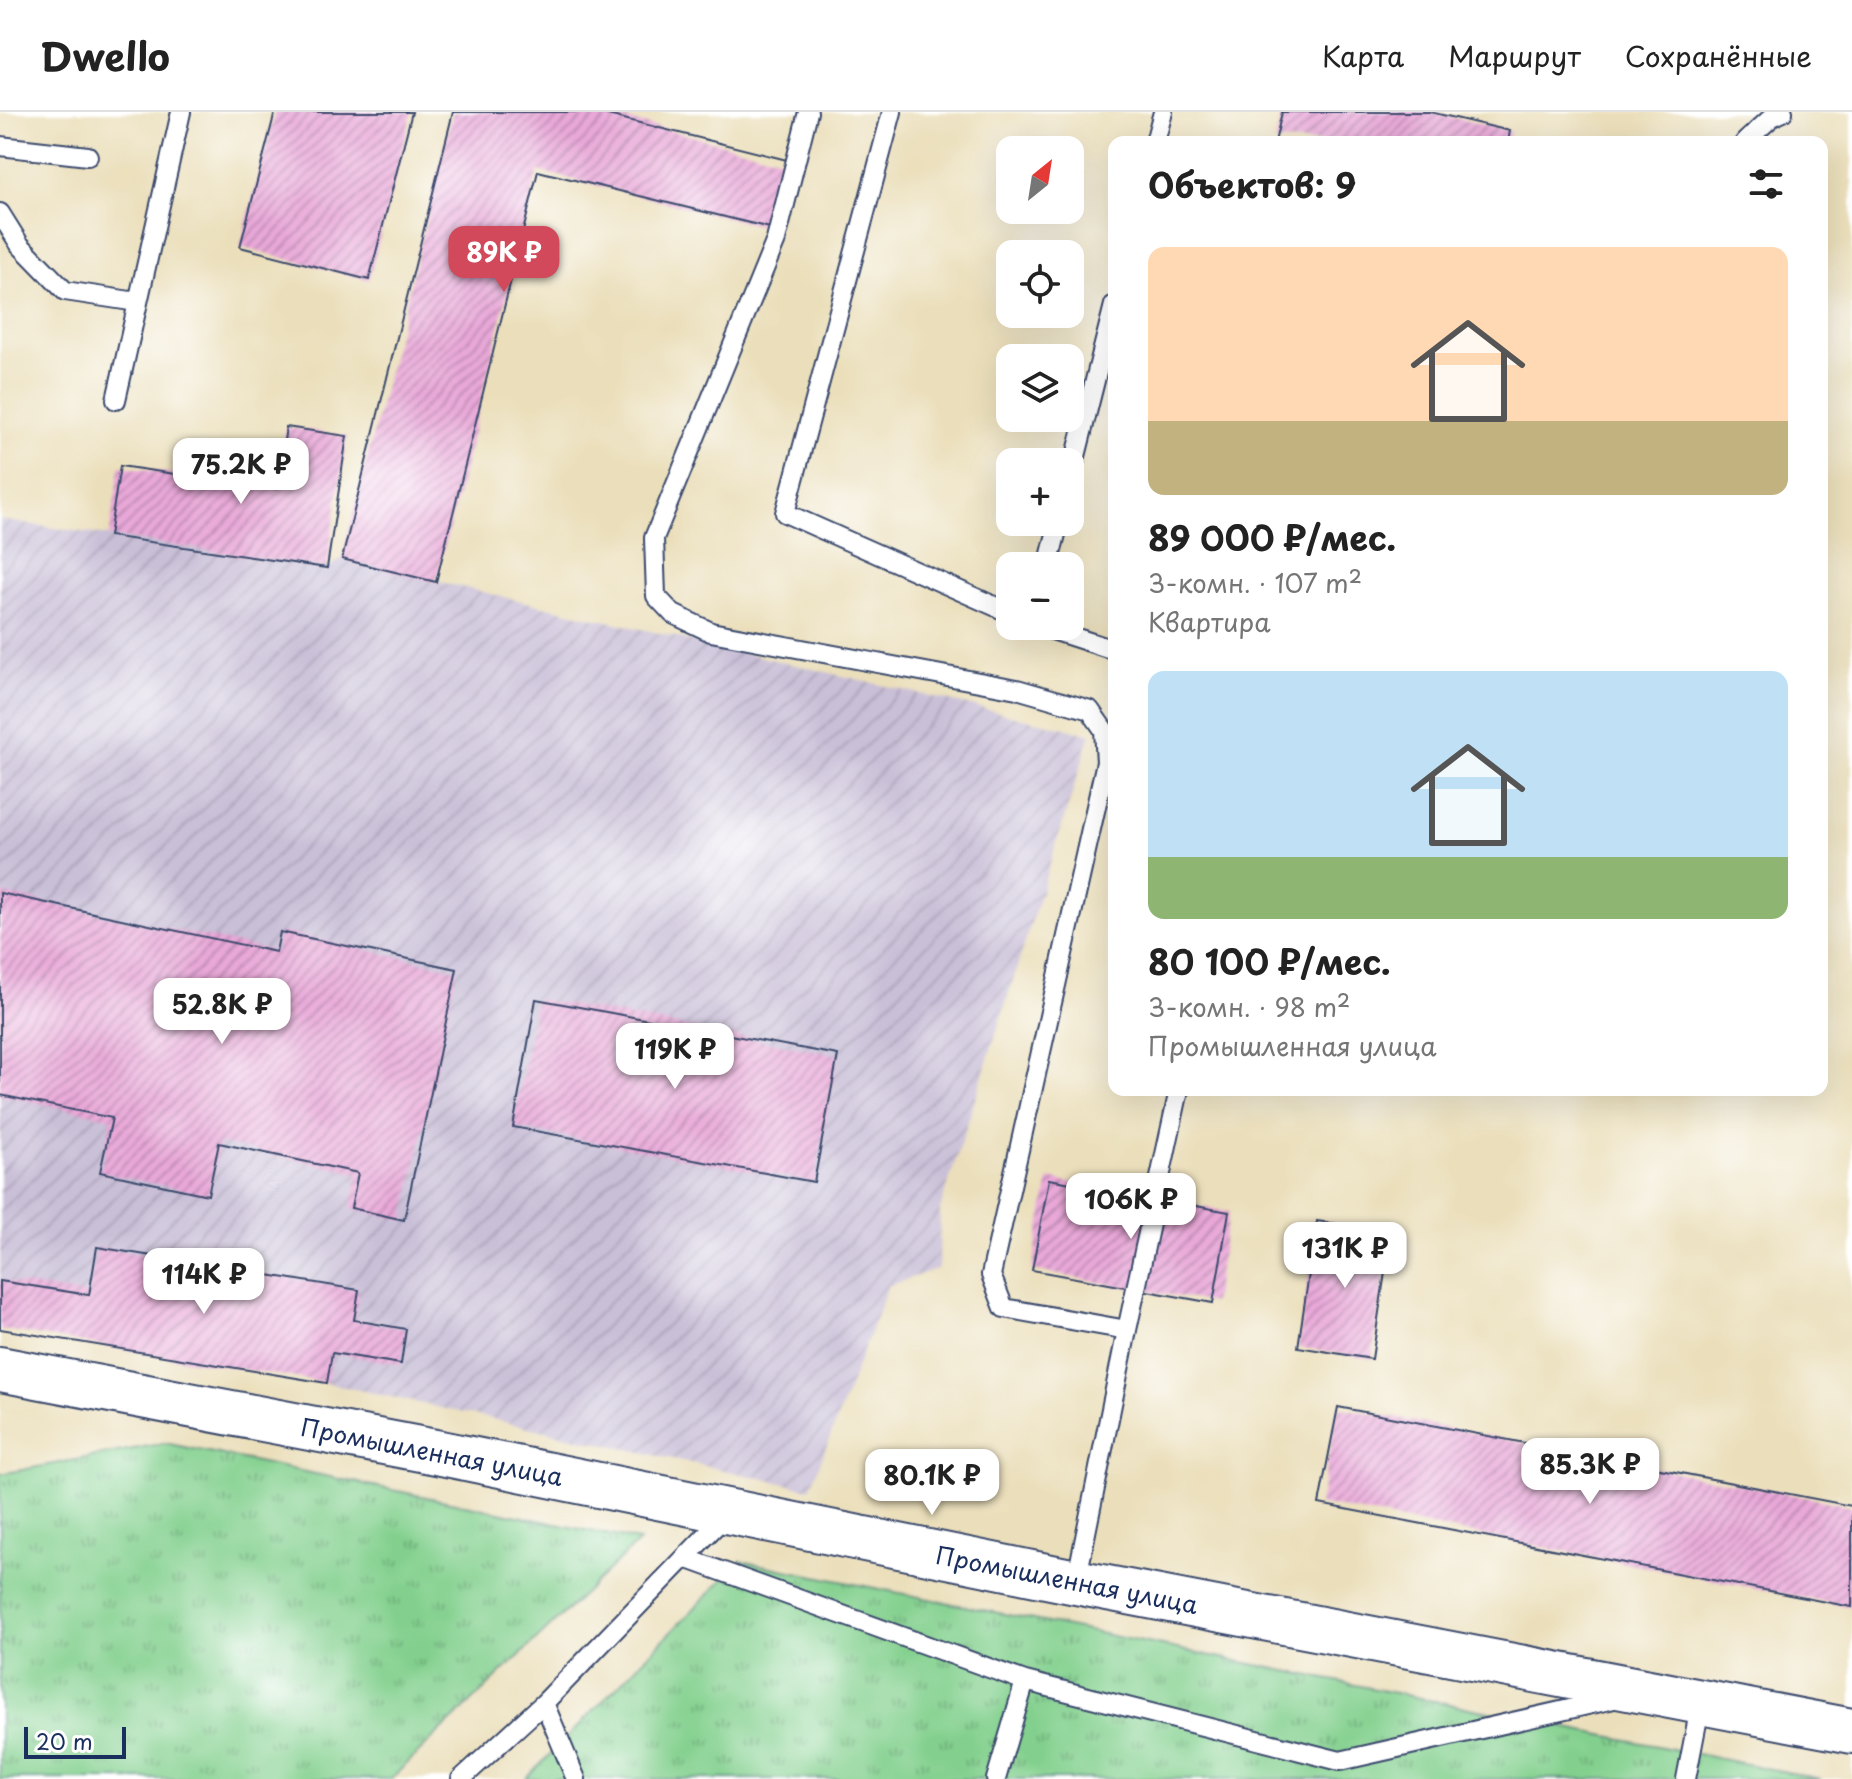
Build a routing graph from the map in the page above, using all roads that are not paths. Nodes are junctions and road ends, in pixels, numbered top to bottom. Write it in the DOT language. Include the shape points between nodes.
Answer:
graph roads {
  1 [pos="181,112"];
  2 [pos="808,112"];
  3 [pos="892,112"];
  4 [pos="1163,112"];
  5 [pos="1783,112"];
  6 [pos="1157,136"];
  7 [pos="1751,136"];
  8 [pos="0,146"];
  9 [pos="88,156"];
  10 [pos="0,213"];
  11 [pos="137,302"];
  12 [pos="1108,329"];
  13 [pos="116,400"];
  14 [pos="1078,448"];
  15 [pos="996,607"];
  16 [pos="1083,640"];
  17 [pos="1108,648"];
  18 [pos="1178,1096"];
  19 [pos="1127,1330"];
  20 [pos="0,1369"];
  21 [pos="731,1510"];
  22 [pos="685,1558"];
  23 [pos="1076,1582"];
  24 [pos="1025,1681"];
  25 [pos="1648,1691"];
  26 [pos="1701,1702"];
  27 [pos="544,1703"];
  28 [pos="1852,1731"];
  29 [pos="1340,1761"];
  30 [pos="461,1779"];
  31 [pos="576,1779"];
  32 [pos="996,1779"];
  33 [pos="1333,1779"];
  34 [pos="1686,1779"];
  1 -- 11 [label="lane"];
  2 -- 19 [label="lane" via="776,240 654,538 656,596 673,614 711,632 1017,689 1090,710 1104,730 1106,762 991,1275 1004,1308"];
  3 -- 15 [label="lane" via="785,513"];
  4 -- 6 [label="lane"];
  5 -- 7 [label="lane"];
  8 -- 9 [label="lane"];
  10 -- 11 [label="lane" via="20,245 65,291"];
  11 -- 13 [label="lane"];
  12 -- 14 [label="lane"];
  16 -- 17 [label="lane"];
  18 -- 19 [label="lane"];
  19 -- 23 [label="lane"];
  20 -- 21 [label="street, Промышленная улица"];
  21 -- 22 [label="lane"];
  21 -- 23 [label="street, Промышленная улица"];
  22 -- 24 [label="lane"];
  22 -- 27 [label="lane"];
  23 -- 25 [label="street, Промышленная улица"];
  24 -- 29 [label="lane"];
  24 -- 32 [label="lane"];
  25 -- 26 [label="street, Промышленная улица"];
  25 -- 29 [label="lane"];
  26 -- 28 [label="street, Промышленная улица"];
  26 -- 34 [label="lane"];
  27 -- 30 [label="lane"];
  27 -- 31 [label="lane"];
  29 -- 33 [label="lane"];
}
